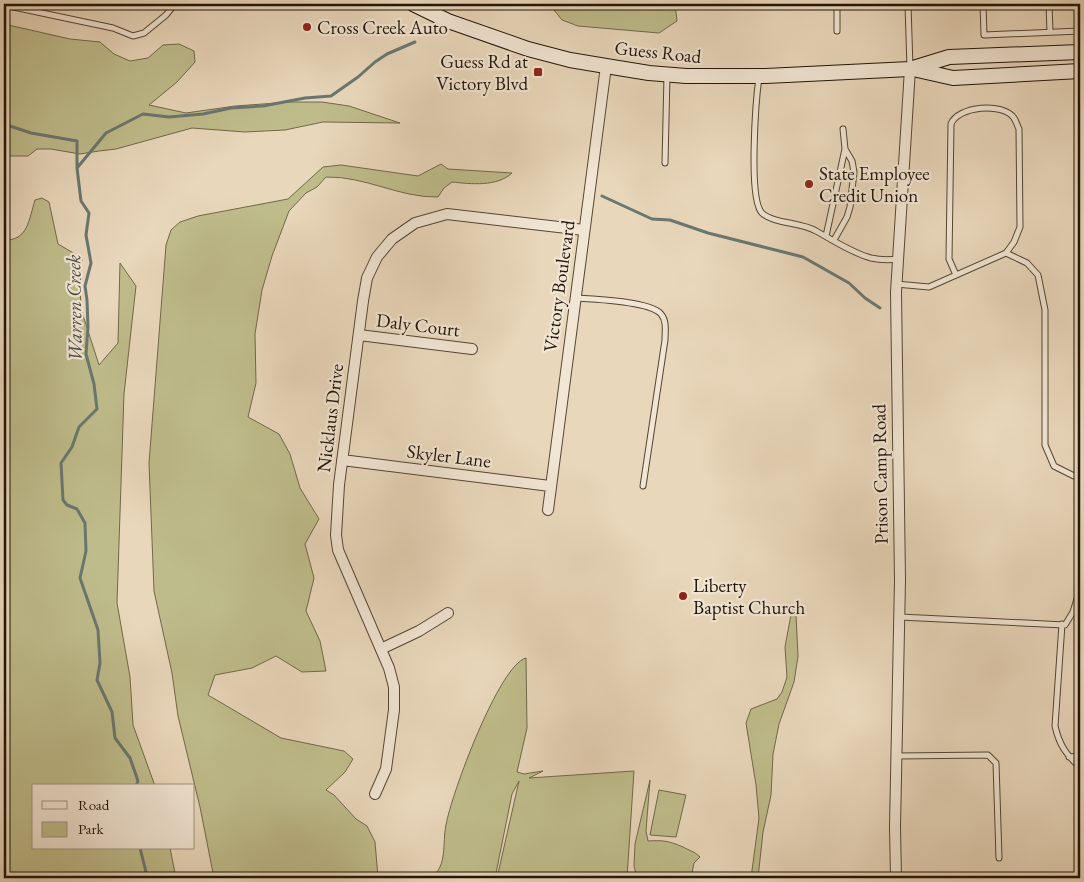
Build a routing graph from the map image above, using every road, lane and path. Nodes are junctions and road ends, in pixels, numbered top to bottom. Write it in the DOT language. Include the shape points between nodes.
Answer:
graph roads {
  1 [pos="175,4"];
  2 [pos="413,4"];
  3 [pos="836,4"];
  4 [pos="908,4"];
  5 [pos="983,4"];
  6 [pos="1049,4"];
  7 [pos="4,5"];
  8 [pos="838,31"];
  9 [pos="1080,31"];
  10 [pos="1050,32"];
  11 [pos="1080,52"];
  12 [pos="606,66"];
  13 [pos="910,69"];
  14 [pos="1080,71"];
  15 [pos="667,74"];
  16 [pos="759,76"];
  17 [pos="843,129"];
  18 [pos="845,149"];
  19 [pos="666,163"];
  20 [pos="584,230"];
  21 [pos="826,236"];
  22 [pos="834,240"];
  23 [pos="1006,253"];
  24 [pos="898,260"];
  25 [pos="956,275"];
  26 [pos="896,284"];
  27 [pos="574,298"];
  28 [pos="359,335"];
  29 [pos="472,350"];
  30 [pos="342,460"];
  31 [pos="1080,476"];
  32 [pos="550,486"];
  33 [pos="643,486"];
  34 [pos="548,510"];
  35 [pos="1080,589"];
  36 [pos="448,613"];
  37 [pos="899,617"];
  38 [pos="1062,624"];
  39 [pos="381,649"];
  40 [pos="897,756"];
  41 [pos="1080,756"];
  42 [pos="1069,757"];
  43 [pos="1080,767"];
  44 [pos="375,794"];
  45 [pos="999,858"];
  46 [pos="896,878"];
  1 -- 7 [label="lane" via="144,33 133,36 113,28"];
  2 -- 12 [label="main road, Guess Road" via="528,50"];
  3 -- 8 [label="lane"];
  4 -- 13 [label="lane"];
  5 -- 10 [label="lane" via="984,35"];
  6 -- 10 [label="lane"];
  9 -- 10 [label="lane"];
  11 -- 13 [label="main road, Guess Road" via="949,57"];
  12 -- 15 [label="main road, Guess Road"];
  12 -- 20 [label="street, Victory Boulevard"];
  13 -- 14 [label="main road, Guess Road" via="954,78"];
  13 -- 16 [label="main road, Guess Road"];
  13 -- 24 [label="street, Prison Camp Road"];
  15 -- 16 [label="main road, Guess Road"];
  15 -- 19 [label="lane"];
  16 -- 21 [label="lane" via="755,190 758,206 769,217 809,226"];
  17 -- 18 [label="lane"];
  18 -- 21 [label="lane"];
  18 -- 22 [label="lane" via="854,172 850,207"];
  20 -- 27 [label="street, Victory Boulevard"];
  20 -- 28 [label="street, Nicklaus Drive" via="447,214 415,223 392,240 377,257 368,278"];
  21 -- 22 [label="lane"];
  22 -- 24 [label="lane" via="870,258"];
  23 -- 25 [label="lane"];
  23 -- 25 [label="lane" via="1020,227 1019,129 1015,118 1000,109 977,109 957,116 950,124 949,258"];
  23 -- 31 [label="lane" via="1027,263 1038,275 1045,310 1044,445 1054,466"];
  24 -- 26 [label="street, Prison Camp Road"];
  25 -- 26 [label="lane" via="929,287"];
  26 -- 37 [label="street, Prison Camp Road"];
  27 -- 32 [label="street, Victory Boulevard"];
  27 -- 33 [label="lane" via="649,306 661,313 664,319 665,340"];
  28 -- 29 [label="street, Daly Court"];
  28 -- 30 [label="street, Nicklaus Drive"];
  30 -- 32 [label="street, Skyler Lane"];
  30 -- 39 [label="street, Nicklaus Drive" via="336,535 338,550"];
  32 -- 34 [label="street, Victory Boulevard"];
  35 -- 38 [label="lane" via="1073,612 1065,625"];
  36 -- 39 [label="street" via="419,632"];
  37 -- 38 [label="lane"];
  37 -- 40 [label="street, Prison Camp Road"];
  38 -- 42 [label="lane" via="1055,726 1058,741"];
  39 -- 44 [label="street, Nicklaus Drive" via="394,687 394,710 386,768"];
  40 -- 45 [label="lane" via="988,755 996,763"];
  40 -- 46 [label="street, Prison Camp Road"];
  41 -- 42 [label="lane"];
  42 -- 43 [label="lane"];
}
